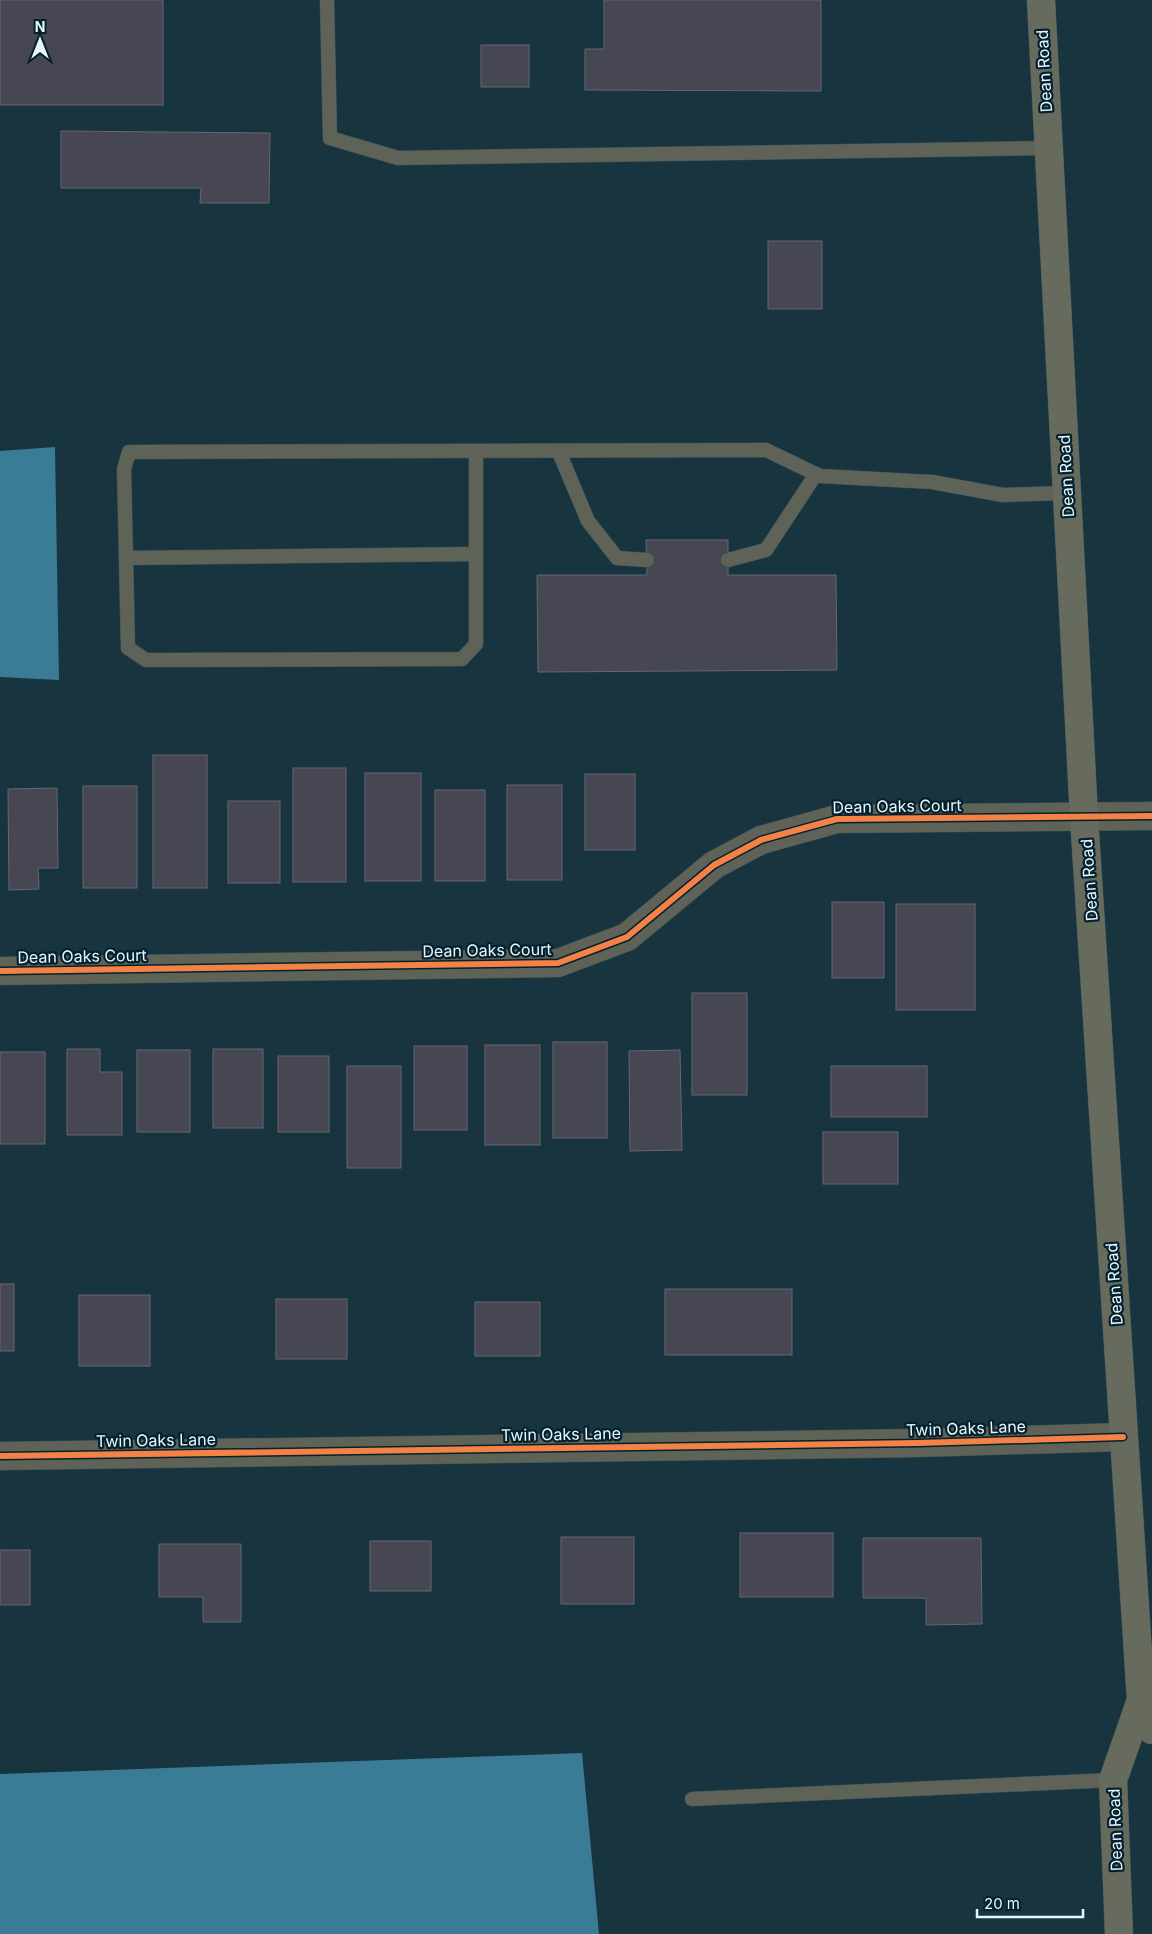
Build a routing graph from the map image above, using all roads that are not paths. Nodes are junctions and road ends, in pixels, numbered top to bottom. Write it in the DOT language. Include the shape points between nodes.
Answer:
graph roads {
  1 [pos="327,0"];
  2 [pos="1040,0"];
  3 [pos="1048,148"];
  4 [pos="476,452"];
  5 [pos="559,452"];
  6 [pos="816,474"];
  7 [pos="1067,493"];
  8 [pos="476,554"];
  9 [pos="126,558"];
  10 [pos="647,560"];
  11 [pos="728,560"];
  12 [pos="1152,816"];
  13 [pos="1084,817"];
  14 [pos="0,971"];
  15 [pos="1123,1437"];
  16 [pos="0,1456"];
  17 [pos="1141,1700"];
  18 [pos="1152,1730"];
  19 [pos="1113,1780"];
  20 [pos="692,1799"];
  21 [pos="1118,1934"];
  1 -- 3 [label="lane" via="330,138 398,158"];
  2 -- 3 [label="main road, Dean Road"];
  3 -- 7 [label="main road, Dean Road"];
  4 -- 5 [label="lane"];
  4 -- 8 [label="lane"];
  4 -- 9 [label="lane" via="130,452 124,469"];
  5 -- 6 [label="lane" via="766,450"];
  5 -- 10 [label="lane" via="588,521 617,558"];
  6 -- 7 [label="lane" via="932,482 1003,495"];
  6 -- 11 [label="lane" via="766,550"];
  7 -- 13 [label="main road, Dean Road"];
  8 -- 9 [label="lane"];
  8 -- 9 [label="lane" via="476,644 462,659 146,660 128,648"];
  12 -- 13 [label="street, Dean Oaks Court"];
  13 -- 14 [label="street, Dean Oaks Court" via="837,818 762,840 746,848 714,865 626,937 558,963"];
  13 -- 15 [label="main road, Dean Road"];
  15 -- 16 [label="street, Twin Oaks Lane" via="918,1443"];
  15 -- 17 [label="main road, Dean Road"];
  17 -- 18 [label="main road, Dean Road"];
  17 -- 19 [label="main road, Dean Road"];
  19 -- 20 [label="lane"];
  19 -- 21 [label="main road, Dean Road"];
}
